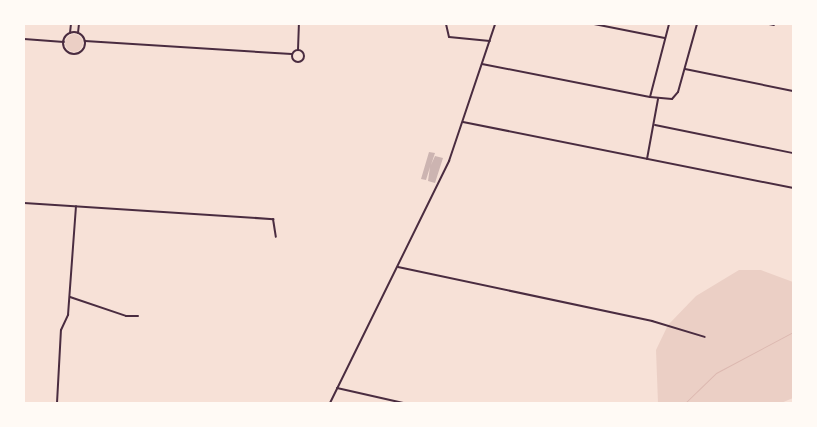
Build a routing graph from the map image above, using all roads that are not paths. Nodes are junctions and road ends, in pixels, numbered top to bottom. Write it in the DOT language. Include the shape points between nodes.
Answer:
graph roads {
  1 [pos="71,24"];
  2 [pos="79,24"];
  3 [pos="298,24"];
  4 [pos="446,24"];
  5 [pos="495,24"];
  6 [pos="594,24"];
  7 [pos="668,24"];
  8 [pos="696,24"];
  9 [pos="769,24"];
  10 [pos="774,24"];
  11 [pos="78,33"];
  12 [pos="70,34"];
  13 [pos="665,38"];
  14 [pos="24,40"];
  15 [pos="85,41"];
  16 [pos="490,41"];
  17 [pos="64,42"];
  18 [pos="298,50"];
  19 [pos="292,54"];
  20 [pos="482,64"];
  21 [pos="685,69"];
  22 [pos="793,91"];
  23 [pos="650,97"];
  24 [pos="658,98"];
  25 [pos="462,122"];
  26 [pos="655,125"];
  27 [pos="793,153"];
  28 [pos="647,160"];
  29 [pos="793,188"];
  30 [pos="24,203"];
  31 [pos="76,206"];
  32 [pos="276,238"];
  33 [pos="397,266"];
  34 [pos="70,297"];
  35 [pos="138,316"];
  36 [pos="705,337"];
  37 [pos="337,388"];
  38 [pos="57,403"];
  39 [pos="330,403"];
  40 [pos="403,403"];
  1 -- 12 [label="street"];
  2 -- 11 [label="street"];
  3 -- 18 [label="street"];
  4 -- 16 [label="street" via="449,36"];
  5 -- 16 [label="street"];
  6 -- 13 [label="street"];
  7 -- 13 [label="street"];
  8 -- 21 [label="street"];
  9 -- 10 [label="street"];
  11 -- 12 [label="street"];
  11 -- 15 [label="street"];
  12 -- 17 [label="street"];
  13 -- 23 [label="street"];
  14 -- 17 [label="street"];
  15 -- 17 [label="street" via="84,49 75,54 66,50"];
  15 -- 19 [label="street"];
  16 -- 20 [label="street"];
  18 -- 19 [label="street"];
  18 -- 19 [label="street" via="304,56 301,62 294,61"];
  20 -- 23 [label="street"];
  20 -- 25 [label="street"];
  21 -- 22 [label="street"];
  21 -- 24 [label="street" via="675,97"];
  23 -- 24 [label="street"];
  24 -- 26 [label="street"];
  25 -- 28 [label="street"];
  25 -- 33 [label="street" via="448,161"];
  26 -- 27 [label="street"];
  26 -- 28 [label="street"];
  28 -- 29 [label="street"];
  30 -- 31 [label="street"];
  31 -- 32 [label="street" via="272,218 276,222"];
  31 -- 34 [label="street"];
  33 -- 36 [label="street" via="652,320"];
  33 -- 37 [label="street"];
  34 -- 35 [label="street" via="126,316"];
  34 -- 38 [label="street" via="68,315 61,330"];
  37 -- 39 [label="street"];
  37 -- 40 [label="street"];
}
